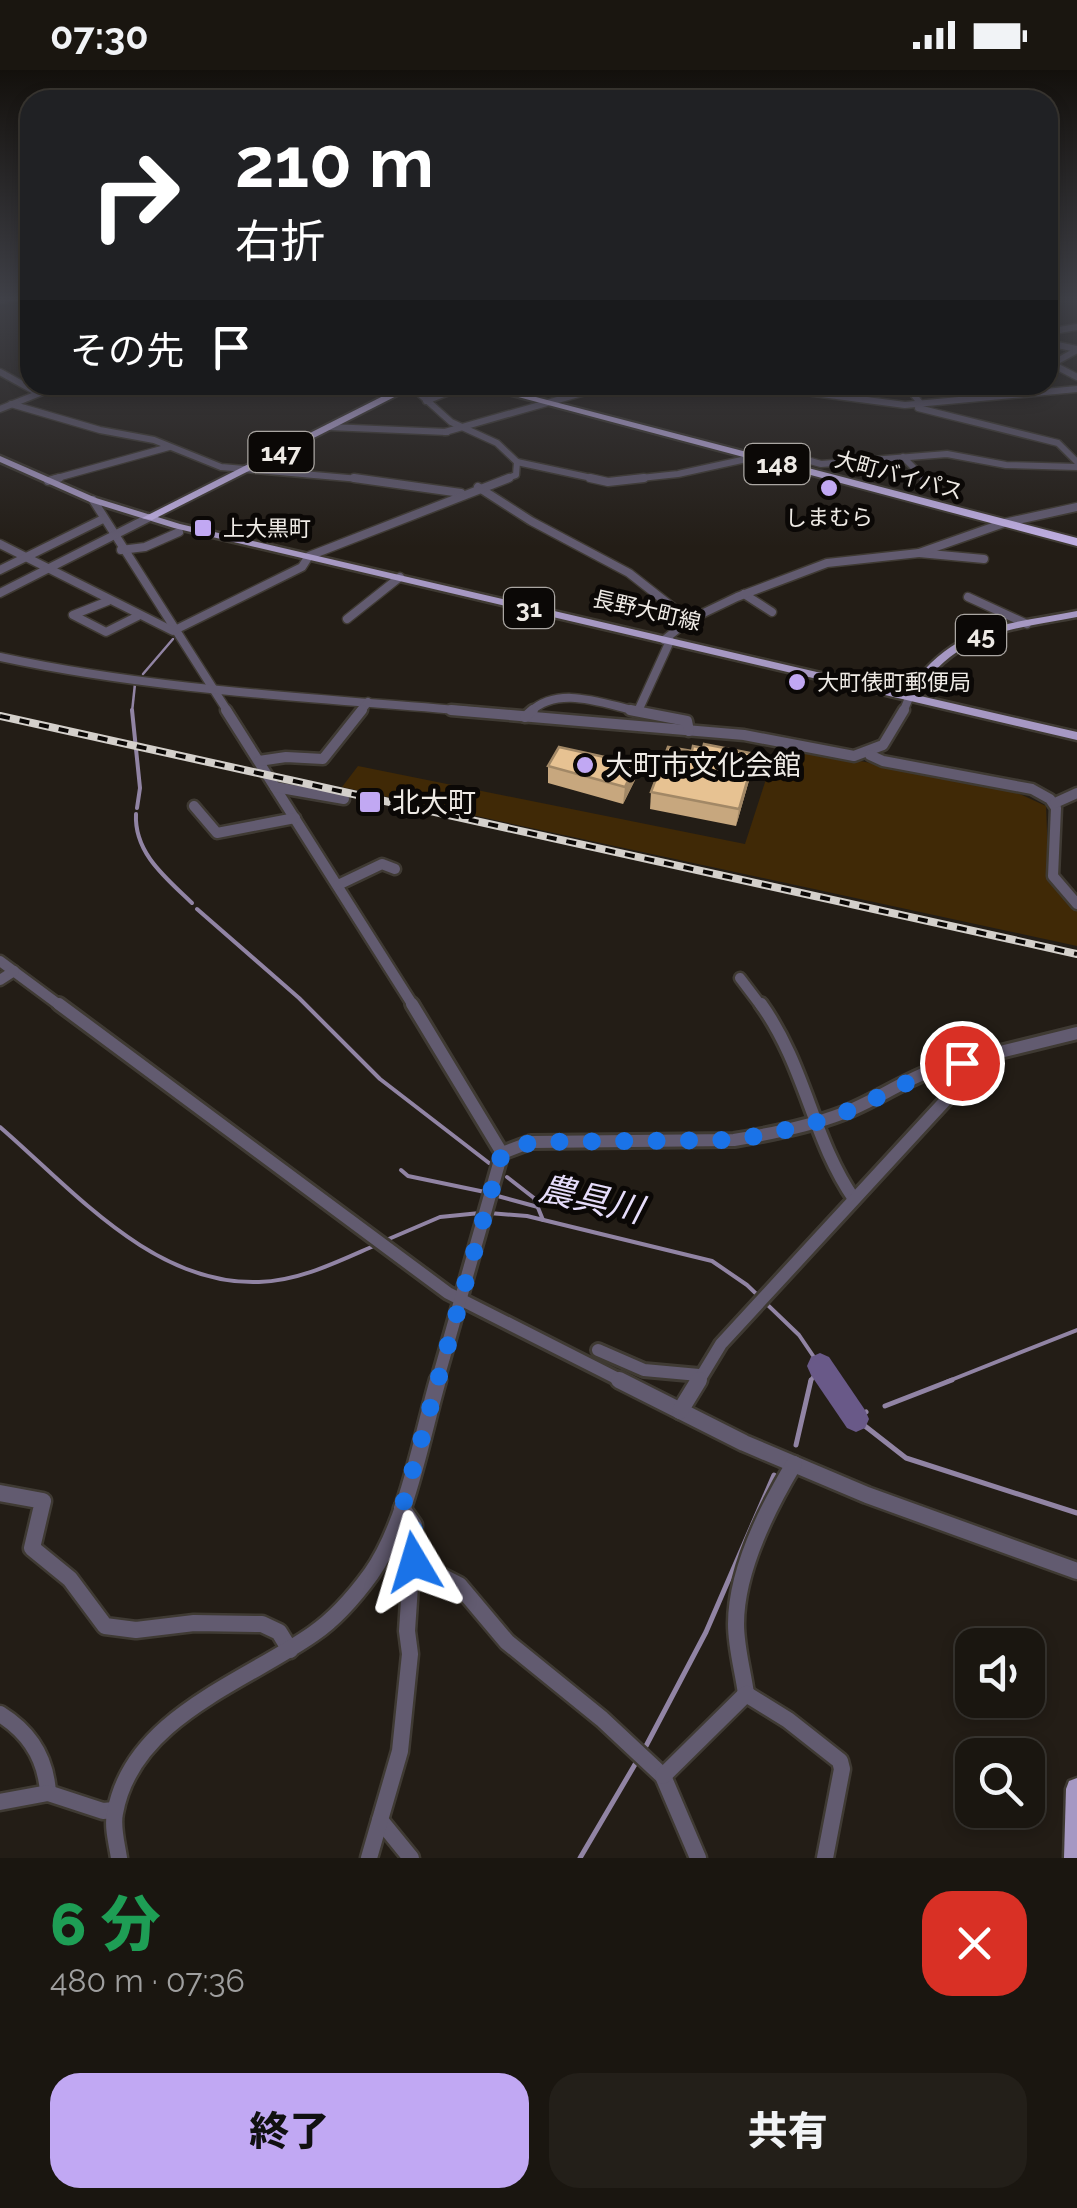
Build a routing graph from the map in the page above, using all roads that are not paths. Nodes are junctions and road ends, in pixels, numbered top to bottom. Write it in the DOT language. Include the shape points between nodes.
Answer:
graph roads {
  1 [pos="1058,389"];
  2 [pos="1077,389"];
  3 [pos="1058,391"];
  4 [pos="1063,391"];
  5 [pos="35,395"];
  6 [pos="394,395"];
  7 [pos="420,395"];
  8 [pos="441,395"];
  9 [pos="520,395"];
  10 [pos="526,395"];
  11 [pos="575,395"];
  12 [pos="830,395"];
  13 [pos="915,395"];
  14 [pos="1020,395"];
  15 [pos="426,401"];
  16 [pos="550,402"];
  17 [pos="11,404"];
  18 [pos="922,404"];
  19 [pos="905,406"];
  20 [pos="0,408"];
  21 [pos="330,427"];
  22 [pos="464,428"];
  23 [pos="444,432"];
  24 [pos="486,439"];
  25 [pos="170,446"];
  26 [pos="758,456"];
  27 [pos="902,456"];
  28 [pos="1075,461"];
  29 [pos="517,462"];
  30 [pos="4,464"];
  31 [pos="249,468"];
  32 [pos="48,481"];
  33 [pos="932,486"];
  34 [pos="478,487"];
  35 [pos="466,493"];
  36 [pos="93,500"];
  37 [pos="1077,508"];
  38 [pos="148,518"];
  39 [pos="103,519"];
  40 [pos="1008,522"];
  41 [pos="179,532"];
  42 [pos="112,536"];
  43 [pos="1077,540"];
  44 [pos="0,544"];
  45 [pos="121,550"];
  46 [pos="919,553"];
  47 [pos="309,556"];
  48 [pos="25,558"];
  49 [pos="984,559"];
  50 [pos="46,569"];
  51 [pos="0,570"];
  52 [pos="400,577"];
  53 [pos="0,593"];
  54 [pos="744,594"];
  55 [pos="968,597"];
  56 [pos="108,601"];
  57 [pos="772,612"];
  58 [pos="1077,614"];
  59 [pos="138,616"];
  60 [pos="347,618"];
  61 [pos="688,620"];
  62 [pos="1027,624"];
  63 [pos="173,631"];
  64 [pos="667,640"];
  65 [pos="0,657"];
  66 [pos="212,688"];
  67 [pos="909,698"];
  68 [pos="368,702"];
  69 [pos="638,711"];
  70 [pos="525,717"];
  71 [pos="689,732"];
  72 [pos="1077,736"];
  73 [pos="870,754"];
  74 [pos="259,761"];
  75 [pos="275,787"];
  76 [pos="1077,793"];
  77 [pos="344,800"];
  78 [pos="1055,804"];
  79 [pos="194,806"];
  80 [pos="295,818"];
  81 [pos="394,869"];
  82 [pos="338,885"];
  83 [pos="1077,904"];
  84 [pos="0,961"];
  85 [pos="14,971"];
  86 [pos="740,978"];
  87 [pos="0,980"];
  88 [pos="1077,1034"];
  89 [pos="980,1063"];
  90 [pos="818,1120"];
  91 [pos="502,1153"];
  92 [pos="854,1199"];
  93 [pos="463,1301"];
  94 [pos="598,1350"];
  95 [pos="699,1375"];
  96 [pos="680,1411"];
  97 [pos="794,1464"];
  98 [pos="0,1493"];
  99 [pos="402,1508"];
  100 [pos="414,1562"];
  101 [pos="1077,1571"];
  102 [pos="290,1650"];
  103 [pos="746,1694"];
  104 [pos="0,1714"];
  105 [pos="663,1776"];
  106 [pos="1077,1789"];
  107 [pos="48,1793"];
  108 [pos="0,1802"];
  109 [pos="114,1810"];
  110 [pos="380,1820"];
  111 [pos="119,1858"];
  112 [pos="369,1858"];
  113 [pos="411,1858"];
  114 [pos="698,1858"];
  115 [pos="825,1858"];
  116 [pos="1076,1858"];
  1 -- 4 [label="street"];
  2 -- 4 [label="street"];
  3 -- 4 [label="street"];
  5 -- 17 [label="street"];
  6 -- 21 [label="highway, 147"];
  7 -- 15 [label="street"];
  8 -- 15 [label="street"];
  9 -- 16 [label="highway, 大町バイパス / 148"];
  10 -- 16 [label="highway, 大町バイパス / 148"];
  11 -- 16 [label="street"];
  12 -- 19 [label="street"];
  13 -- 18 [label="street"];
  14 -- 18 [label="street"];
  15 -- 22 [label="street"];
  16 -- 22 [label="street"];
  16 -- 26 [label="highway, 大町バイパス / 148"];
  17 -- 20 [label="street"];
  17 -- 25 [label="street"];
  18 -- 19 [label="street"];
  19 -- 28 [label="street" via="1058,444"];
  21 -- 23 [label="street"];
  21 -- 31 [label="highway, 147"];
  22 -- 23 [label="street"];
  22 -- 24 [label="street"];
  23 -- 24 [label="street"];
  24 -- 29 [label="street"];
  25 -- 31 [label="street" via="212,465"];
  25 -- 32 [label="street"];
  26 -- 27 [label="street" via="784,452 821,464"];
  26 -- 29 [label="street" via="616,483"];
  26 -- 40 [label="highway, 大町バイパス / 148"];
  27 -- 28 [label="street" via="947,454 1006,465"];
  27 -- 33 [label="street"];
  29 -- 34 [label="street" via="516,475"];
  30 -- 32 [label="main road, 長野大町線"];
  31 -- 35 [label="street"];
  31 -- 38 [label="highway, 147"];
  32 -- 36 [label="main road, 長野大町線"];
  34 -- 35 [label="street"];
  34 -- 61 [label="street" via="629,574"];
  35 -- 47 [label="street"];
  36 -- 38 [label="main road, 長野大町線"];
  36 -- 39 [label="street"];
  37 -- 40 [label="street"];
  38 -- 42 [label="street"];
  38 -- 47 [label="main road, 長野大町線 / 31"];
  39 -- 42 [label="street"];
  39 -- 48 [label="street"];
  40 -- 43 [label="highway, 大町バイパス / 148"];
  40 -- 46 [label="street"];
  41 -- 45 [label="street"];
  42 -- 45 [label="street"];
  42 -- 50 [label="street"];
  44 -- 48 [label="street"];
  45 -- 63 [label="street"];
  46 -- 49 [label="street"];
  46 -- 54 [label="street" via="827,564"];
  47 -- 52 [label="main road, 長野大町線 / 31"];
  47 -- 63 [label="street" via="302,568"];
  48 -- 50 [label="street"];
  48 -- 51 [label="street"];
  50 -- 53 [label="street"];
  50 -- 56 [label="street"];
  52 -- 60 [label="street"];
  52 -- 64 [label="main road, 長野大町線 / 31"];
  54 -- 57 [label="street"];
  54 -- 61 [label="street"];
  55 -- 62 [label="street"];
  56 -- 59 [label="street"];
  56 -- 59 [label="street" via="73,614 106,632"];
  58 -- 62 [label="main road, 45"];
  59 -- 63 [label="street"];
  61 -- 64 [label="street"];
  62 -- 67 [label="main road, 45" via="966,639 944,652"];
  63 -- 66 [label="street"];
  64 -- 67 [label="main road, 長野大町線 / 31"];
  64 -- 69 [label="street"];
  65 -- 66 [label="street"];
  66 -- 68 [label="street"];
  66 -- 74 [label="street"];
  67 -- 72 [label="main road, 長野大町線 / 31"];
  67 -- 73 [label="street" via="895,732"];
  68 -- 70 [label="street"];
  68 -- 74 [label="street" via="323,759"];
  69 -- 70 [label="street" via="551,696"];
  69 -- 71 [label="street" via="687,721"];
  70 -- 71 [label="street"];
  71 -- 73 [label="street"];
  73 -- 78 [label="street" via="1032,789"];
  74 -- 75 [label="street"];
  75 -- 77 [label="street"];
  75 -- 80 [label="street"];
  76 -- 78 [label="street"];
  78 -- 83 [label="street" via="1053,876"];
  79 -- 80 [label="street" via="217,833"];
  80 -- 82 [label="street"];
  81 -- 82 [label="street" via="382,864"];
  82 -- 91 [label="street"];
  84 -- 85 [label="street"];
  85 -- 87 [label="street"];
  85 -- 93 [label="street"];
  86 -- 90 [label="street" via="796,1064"];
  88 -- 89 [label="street"];
  89 -- 90 [label="street" via="942,1068"];
  89 -- 92 [label="street"];
  90 -- 91 [label="street" via="734,1140 532,1142"];
  90 -- 92 [label="street"];
  91 -- 93 [label="street"];
  92 -- 95 [label="street"];
  93 -- 96 [label="street"];
  93 -- 99 [label="street"];
  94 -- 95 [label="street" via="637,1368"];
  95 -- 96 [label="street"];
  96 -- 97 [label="street"];
  97 -- 101 [label="street"];
  97 -- 103 [label="street" via="742,1587 736,1622"];
  98 -- 102 [label="street" via="44,1502 32,1548 70,1579 104,1626 262,1624 278,1632"];
  99 -- 100 [label="street" via="414,1525"];
  99 -- 102 [label="street" via="373,1571 335,1616"];
  100 -- 105 [label="street" via="459,1585 506,1642"];
  100 -- 110 [label="street" via="400,1751"];
  102 -- 109 [label="street" via="153,1736"];
  103 -- 105 [label="street"];
  103 -- 115 [label="street" via="840,1761"];
  104 -- 107 [label="street" via="34,1745"];
  105 -- 114 [label="street"];
  106 -- 116 [label="main road"];
  107 -- 108 [label="street"];
  107 -- 109 [label="street"];
  109 -- 111 [label="street"];
  110 -- 112 [label="street"];
  110 -- 113 [label="street"];
}
